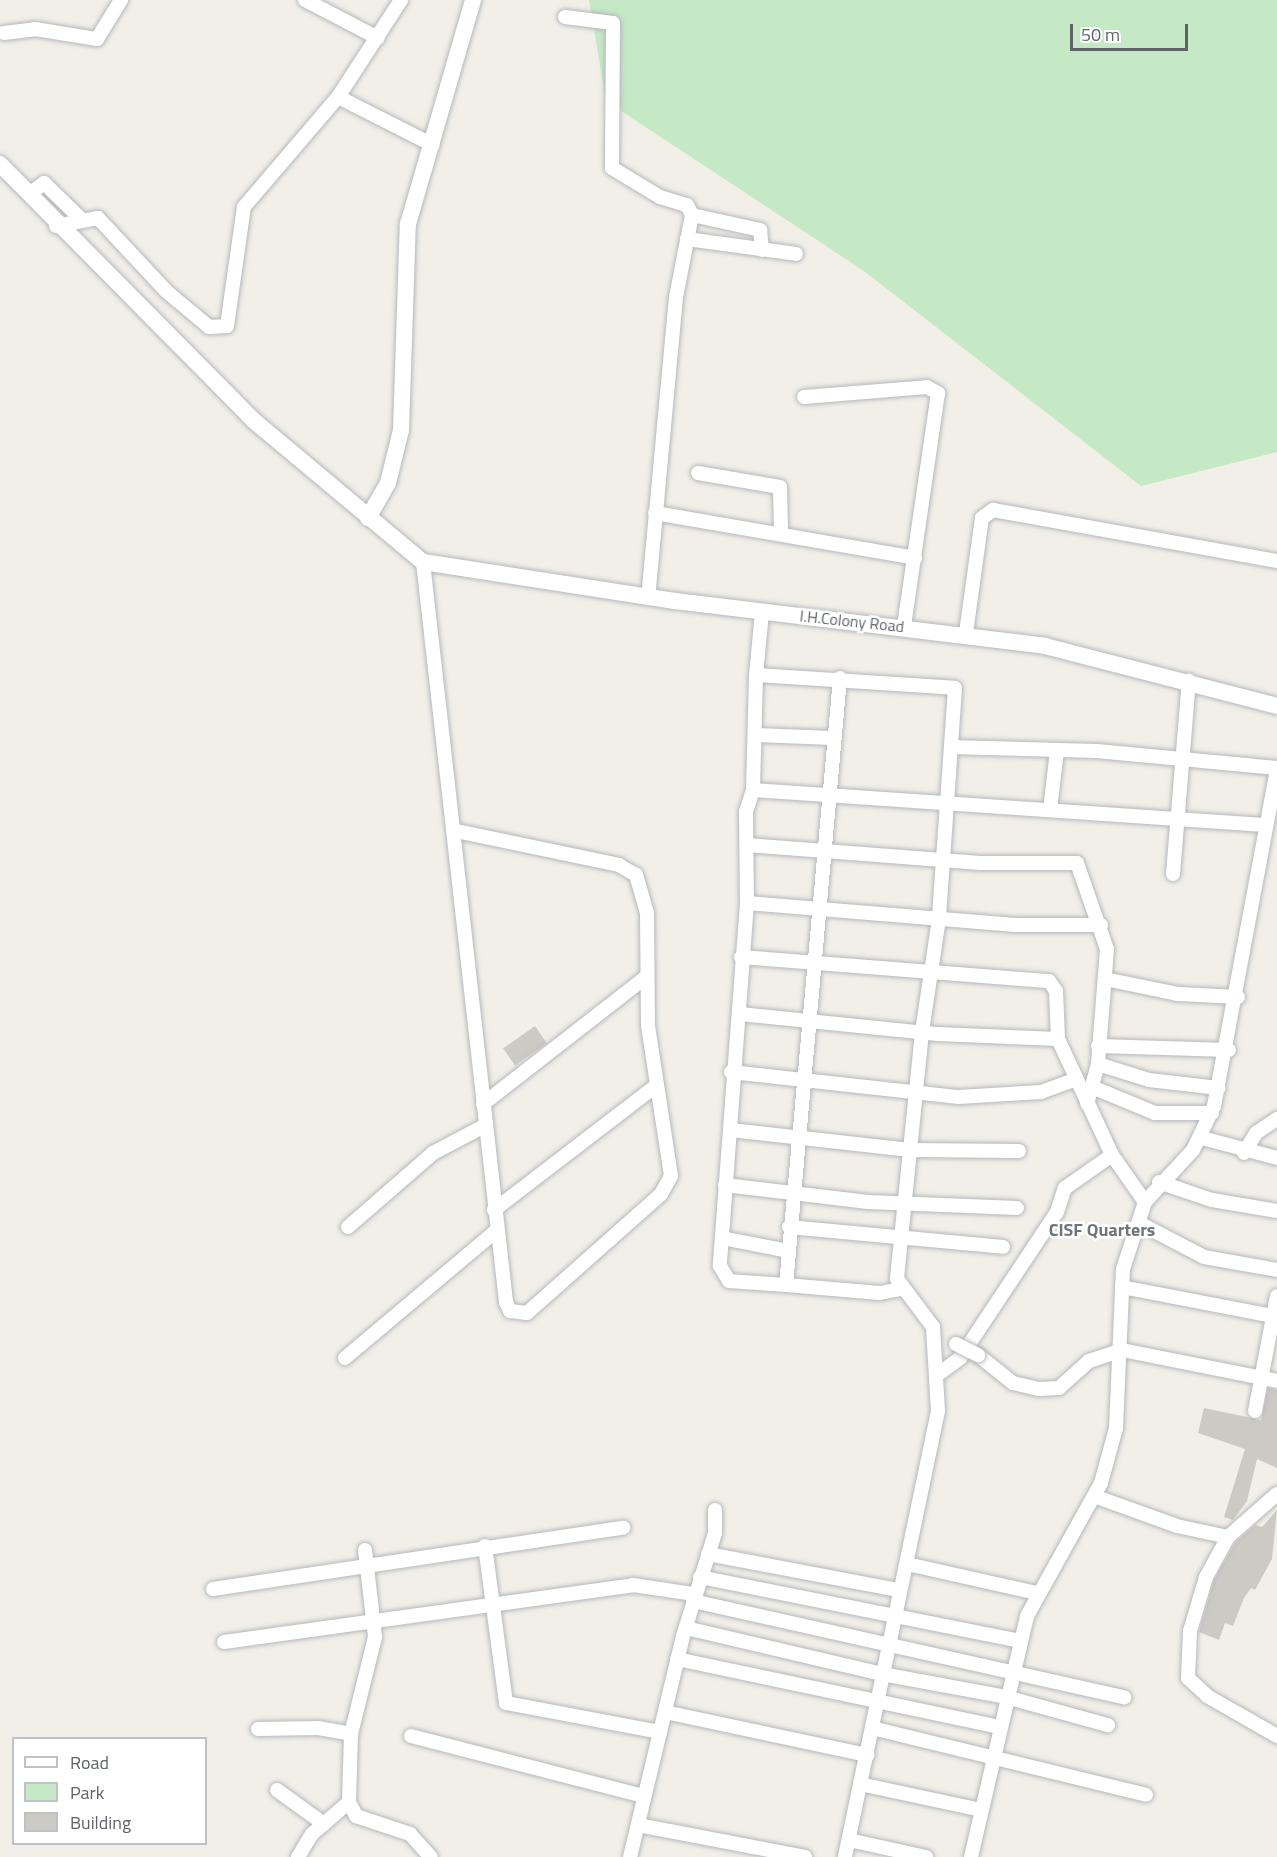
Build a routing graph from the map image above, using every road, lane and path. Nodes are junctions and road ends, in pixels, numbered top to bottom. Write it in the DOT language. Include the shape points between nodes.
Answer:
graph roads {
  1 [pos="122,0"];
  2 [pos="401,0"];
  3 [pos="473,0"];
  4 [pos="314,4"];
  5 [pos="565,17"];
  6 [pos="4,33"];
  7 [pos="378,38"];
  8 [pos="338,97"];
  9 [pos="433,145"];
  10 [pos="0,164"];
  11 [pos="29,194"];
  12 [pos="692,215"];
  13 [pos="80,218"];
  14 [pos="56,226"];
  15 [pos="687,239"];
  16 [pos="762,250"];
  17 [pos="796,254"];
  18 [pos="804,397"];
  19 [pos="698,473"];
  20 [pos="655,513"];
  21 [pos="368,518"];
  22 [pos="781,531"];
  23 [pos="915,558"];
  24 [pos="1277,561"];
  25 [pos="423,562"];
  26 [pos="648,597"];
  27 [pos="762,612"];
  28 [pos="903,626"];
  29 [pos="966,633"];
  30 [pos="756,675"];
  31 [pos="840,678"];
  32 [pos="1189,681"];
  33 [pos="1277,706"];
  34 [pos="756,735"];
  35 [pos="833,738"];
  36 [pos="951,747"];
  37 [pos="1057,750"];
  38 [pos="1182,759"];
  39 [pos="1277,769"];
  40 [pos="753,790"];
  41 [pos="829,798"];
  42 [pos="947,805"];
  43 [pos="1050,810"];
  44 [pos="1176,820"];
  45 [pos="1265,825"];
  46 [pos="456,831"];
  47 [pos="747,845"];
  48 [pos="824,851"];
  49 [pos="941,858"];
  50 [pos="1173,873"];
  51 [pos="747,903"];
  52 [pos="819,909"];
  53 [pos="939,919"];
  54 [pos="1101,925"];
  55 [pos="741,957"];
  56 [pos="812,967"];
  57 [pos="932,976"];
  58 [pos="645,978"];
  59 [pos="1105,979"];
  60 [pos="1238,998"];
  61 [pos="740,1014"];
  62 [pos="807,1021"];
  63 [pos="922,1032"];
  64 [pos="1058,1039"];
  65 [pos="1098,1046"];
  66 [pos="1229,1050"];
  67 [pos="1098,1064"];
  68 [pos="730,1072"];
  69 [pos="1077,1079"];
  70 [pos="801,1081"];
  71 [pos="657,1085"];
  72 [pos="1092,1087"];
  73 [pos="1219,1088"];
  74 [pos="916,1093"];
  75 [pos="483,1104"];
  76 [pos="1087,1104"];
  77 [pos="1212,1113"];
  78 [pos="1277,1119"];
  79 [pos="486,1125"];
  80 [pos="731,1130"];
  81 [pos="799,1136"];
  82 [pos="1202,1138"];
  83 [pos="910,1150"];
  84 [pos="1019,1151"];
  85 [pos="1244,1153"];
  86 [pos="1112,1155"];
  87 [pos="1277,1158"];
  88 [pos="1159,1182"];
  89 [pos="725,1185"];
  90 [pos="793,1194"];
  91 [pos="1145,1202"];
  92 [pos="906,1204"];
  93 [pos="1017,1208"];
  94 [pos="494,1210"];
  95 [pos="1277,1211"];
  96 [pos="1139,1223"];
  97 [pos="348,1227"];
  98 [pos="789,1227"];
  99 [pos="496,1230"];
  100 [pos="899,1236"];
  101 [pos="722,1238"];
  102 [pos="1003,1247"];
  103 [pos="788,1251"];
  104 [pos="1277,1270"];
  105 [pos="786,1285"];
  106 [pos="1122,1287"];
  107 [pos="900,1289"];
  108 [pos="1277,1296"];
  109 [pos="1273,1316"];
  110 [pos="934,1341"];
  111 [pos="1122,1350"];
  112 [pos="345,1358"];
  113 [pos="1261,1377"];
  114 [pos="1277,1381"];
  115 [pos="938,1382"];
  116 [pos="1255,1411"];
  117 [pos="1277,1494"];
  118 [pos="1094,1496"];
  119 [pos="715,1510"];
  120 [pos="623,1528"];
  121 [pos="1228,1537"];
  122 [pos="485,1546"];
  123 [pos="364,1550"];
  124 [pos="708,1554"];
  125 [pos="907,1564"];
  126 [pos="366,1565"];
  127 [pos="700,1577"];
  128 [pos="213,1589"];
  129 [pos="899,1590"];
  130 [pos="1037,1593"];
  131 [pos="693,1597"];
  132 [pos="492,1602"];
  133 [pos="894,1619"];
  134 [pos="372,1620"];
  135 [pos="686,1628"];
  136 [pos="1020,1641"];
  137 [pos="224,1642"];
  138 [pos="887,1645"];
  139 [pos="677,1659"];
  140 [pos="1012,1672"];
  141 [pos="882,1674"];
  142 [pos="1006,1697"];
  143 [pos="1124,1697"];
  144 [pos="877,1701"];
  145 [pos="665,1712"];
  146 [pos="1108,1725"];
  147 [pos="999,1727"];
  148 [pos="872,1728"];
  149 [pos="258,1729"];
  150 [pos="660,1732"];
  151 [pos="351,1734"];
  152 [pos="411,1736"];
  153 [pos="1277,1736"];
  154 [pos="867,1755"];
  155 [pos="993,1756"];
  156 [pos="860,1784"];
  157 [pos="277,1790"];
  158 [pos="349,1793"];
  159 [pos="1146,1795"];
  160 [pos="643,1796"];
  161 [pos="981,1810"];
  162 [pos="318,1820"];
  163 [pos="638,1826"];
  164 [pos="849,1840"];
  165 [pos="299,1857"];
  166 [pos="431,1857"];
  167 [pos="630,1857"];
  168 [pos="805,1857"];
  169 [pos="845,1857"];
  170 [pos="926,1857"];
  171 [pos="970,1857"];
  1 -- 6 [label="street" via="96,39 35,29"];
  2 -- 7 [label="street"];
  3 -- 9 [label="street"];
  4 -- 7 [label="street"];
  5 -- 12 [label="street" via="613,23 612,168 660,197 687,205"];
  7 -- 8 [label="street"];
  8 -- 9 [label="street"];
  8 -- 13 [label="street" via="244,207 230,322 221,329 209,327 166,291 98,218"];
  9 -- 21 [label="street" via="408,224 401,430 388,483"];
  10 -- 11 [label="street"];
  11 -- 13 [label="street" via="44,183"];
  11 -- 14 [label="street"];
  12 -- 15 [label="street"];
  12 -- 16 [label="street" via="760,230"];
  13 -- 14 [label="street"];
  14 -- 21 [label="street" via="254,420"];
  15 -- 16 [label="street"];
  15 -- 20 [label="street" via="676,297 666,445"];
  16 -- 17 [label="street"];
  18 -- 23 [label="street" via="927,387 938,393"];
  19 -- 22 [label="street" via="780,487"];
  20 -- 22 [label="street"];
  20 -- 26 [label="street"];
  21 -- 25 [label="street"];
  22 -- 23 [label="street"];
  23 -- 28 [label="street"];
  24 -- 29 [label="street" via="993,510 982,518"];
  25 -- 26 [label="street, I.H.Colony Road"];
  25 -- 46 [label="street"];
  26 -- 27 [label="street, I.H.Colony Road"];
  27 -- 28 [label="street, I.H.Colony Road"];
  27 -- 30 [label="street"];
  28 -- 29 [label="street, I.H.Colony Road"];
  29 -- 32 [label="street, I.H.Colony Road" via="1045,645"];
  30 -- 31 [label="street"];
  30 -- 34 [label="street"];
  31 -- 35 [label="street"];
  31 -- 36 [label="street" via="955,688"];
  32 -- 33 [label="street, I.H.Colony Road"];
  32 -- 38 [label="street"];
  34 -- 35 [label="street"];
  34 -- 40 [label="street"];
  35 -- 41 [label="street"];
  36 -- 37 [label="street"];
  36 -- 42 [label="street"];
  37 -- 38 [label="street"];
  37 -- 43 [label="street"];
  38 -- 39 [label="street"];
  38 -- 44 [label="street"];
  39 -- 45 [label="street"];
  40 -- 41 [label="street"];
  40 -- 47 [label="street" via="746,812"];
  41 -- 42 [label="street"];
  41 -- 48 [label="street"];
  42 -- 43 [label="street"];
  42 -- 49 [label="street"];
  43 -- 44 [label="street"];
  44 -- 45 [label="street"];
  44 -- 50 [label="street"];
  45 -- 60 [label="street"];
  46 -- 58 [label="street" via="594,855 636,875 646,913"];
  46 -- 75 [label="street"];
  47 -- 48 [label="street"];
  47 -- 51 [label="street"];
  48 -- 49 [label="street"];
  48 -- 52 [label="street"];
  49 -- 53 [label="street"];
  49 -- 54 [label="street" via="1029,866 1077,863"];
  51 -- 52 [label="street"];
  51 -- 55 [label="street"];
  52 -- 53 [label="street"];
  52 -- 56 [label="street"];
  53 -- 54 [label="street"];
  53 -- 57 [label="street"];
  54 -- 59 [label="street"];
  55 -- 56 [label="street"];
  55 -- 61 [label="street"];
  56 -- 57 [label="street"];
  56 -- 62 [label="street"];
  57 -- 63 [label="street"];
  57 -- 64 [label="street" via="1054,984"];
  58 -- 71 [label="street"];
  58 -- 75 [label="street"];
  59 -- 60 [label="street" via="1179,994"];
  59 -- 65 [label="street"];
  60 -- 66 [label="street"];
  61 -- 62 [label="street"];
  61 -- 68 [label="street"];
  62 -- 63 [label="street"];
  62 -- 70 [label="street"];
  63 -- 64 [label="street"];
  63 -- 74 [label="street"];
  64 -- 69 [label="street"];
  65 -- 66 [label="street"];
  65 -- 67 [label="street"];
  66 -- 73 [label="street"];
  67 -- 72 [label="street"];
  67 -- 73 [label="street" via="1149,1080"];
  68 -- 70 [label="street"];
  68 -- 80 [label="street"];
  69 -- 74 [label="street" via="1026,1094"];
  69 -- 76 [label="street"];
  70 -- 74 [label="street"];
  70 -- 81 [label="street"];
  71 -- 94 [label="street"];
  71 -- 99 [label="street" via="670,1160 661,1194 527,1313 510,1311 506,1302"];
  72 -- 76 [label="street"];
  72 -- 77 [label="street" via="1155,1113"];
  73 -- 77 [label="street"];
  74 -- 83 [label="street"];
  75 -- 79 [label="street"];
  76 -- 86 [label="street"];
  77 -- 82 [label="street"];
  78 -- 85 [label="street" via="1256,1132"];
  79 -- 94 [label="street"];
  79 -- 97 [label="street" via="433,1153"];
  80 -- 81 [label="street"];
  80 -- 89 [label="street"];
  81 -- 83 [label="street"];
  81 -- 90 [label="street"];
  82 -- 85 [label="street"];
  82 -- 88 [label="street"];
  83 -- 84 [label="street"];
  83 -- 92 [label="street"];
  85 -- 87 [label="street"];
  86 -- 91 [label="street"];
  86 -- 115 [label="street" via="1065,1188 1057,1212 960,1358"];
  88 -- 91 [label="street"];
  88 -- 95 [label="street" via="1212,1200"];
  89 -- 90 [label="street"];
  89 -- 101 [label="street"];
  90 -- 92 [label="street"];
  90 -- 98 [label="street"];
  91 -- 96 [label="street"];
  92 -- 93 [label="street"];
  92 -- 100 [label="street"];
  94 -- 99 [label="street"];
  96 -- 104 [label="street" via="1204,1257"];
  96 -- 106 [label="street"];
  98 -- 100 [label="street"];
  98 -- 103 [label="street"];
  99 -- 112 [label="street"];
  100 -- 102 [label="street"];
  100 -- 107 [label="street"];
  101 -- 103 [label="street"];
  101 -- 105 [label="street" via="722,1278"];
  103 -- 105 [label="street"];
  105 -- 107 [label="street" via="880,1293"];
  106 -- 109 [label="street"];
  106 -- 111 [label="street"];
  107 -- 110 [label="street" via="930,1320"];
  108 -- 109 [label="street"];
  109 -- 113 [label="street"];
  110 -- 111 [label="street, bridge" via="956,1344 978,1355 1013,1383 1050,1390 1066,1383 1089,1360"];
  110 -- 115 [label="street"];
  111 -- 113 [label="street"];
  111 -- 118 [label="street" via="1116,1428"];
  113 -- 114 [label="street"];
  113 -- 116 [label="street"];
  115 -- 125 [label="street"];
  117 -- 121 [label="street"];
  118 -- 121 [label="street" via="1177,1526"];
  118 -- 130 [label="street"];
  119 -- 124 [label="street"];
  120 -- 122 [label="street"];
  121 -- 153 [label="street" via="1206,1577 1190,1631 1188,1678 1207,1696"];
  122 -- 126 [label="street"];
  122 -- 132 [label="street"];
  123 -- 126 [label="street"];
  124 -- 127 [label="street"];
  124 -- 129 [label="street"];
  125 -- 129 [label="street"];
  125 -- 130 [label="street"];
  126 -- 128 [label="street"];
  126 -- 134 [label="street"];
  127 -- 131 [label="street"];
  127 -- 133 [label="street"];
  129 -- 133 [label="street"];
  130 -- 136 [label="street"];
  131 -- 132 [label="street" via="639,1585"];
  131 -- 135 [label="street"];
  131 -- 138 [label="street"];
  132 -- 134 [label="street"];
  132 -- 150 [label="street" via="502,1700 511,1706"];
  133 -- 136 [label="street"];
  133 -- 138 [label="street"];
  134 -- 137 [label="street"];
  134 -- 151 [label="street" via="372,1662"];
  135 -- 139 [label="street"];
  135 -- 141 [label="street"];
  136 -- 140 [label="street"];
  138 -- 140 [label="street"];
  138 -- 141 [label="street"];
  139 -- 144 [label="street"];
  139 -- 145 [label="street"];
  140 -- 142 [label="street"];
  140 -- 143 [label="street"];
  141 -- 142 [label="street"];
  141 -- 144 [label="street"];
  142 -- 146 [label="street"];
  142 -- 147 [label="street"];
  144 -- 147 [label="street"];
  144 -- 148 [label="street"];
  145 -- 150 [label="street"];
  145 -- 154 [label="street"];
  147 -- 155 [label="street"];
  148 -- 154 [label="street"];
  148 -- 155 [label="street"];
  149 -- 151 [label="street" via="318,1728"];
  150 -- 160 [label="street"];
  151 -- 158 [label="street"];
  152 -- 160 [label="street"];
  154 -- 156 [label="street"];
  155 -- 159 [label="street"];
  155 -- 161 [label="street"];
  156 -- 161 [label="street"];
  156 -- 164 [label="street"];
  157 -- 162 [label="street"];
  158 -- 162 [label="street"];
  158 -- 166 [label="street" via="356,1816 410,1834"];
  160 -- 163 [label="street"];
  161 -- 171 [label="street"];
  162 -- 165 [label="street"];
  163 -- 167 [label="street"];
  163 -- 168 [label="street"];
  164 -- 169 [label="street"];
  164 -- 170 [label="street"];
}
